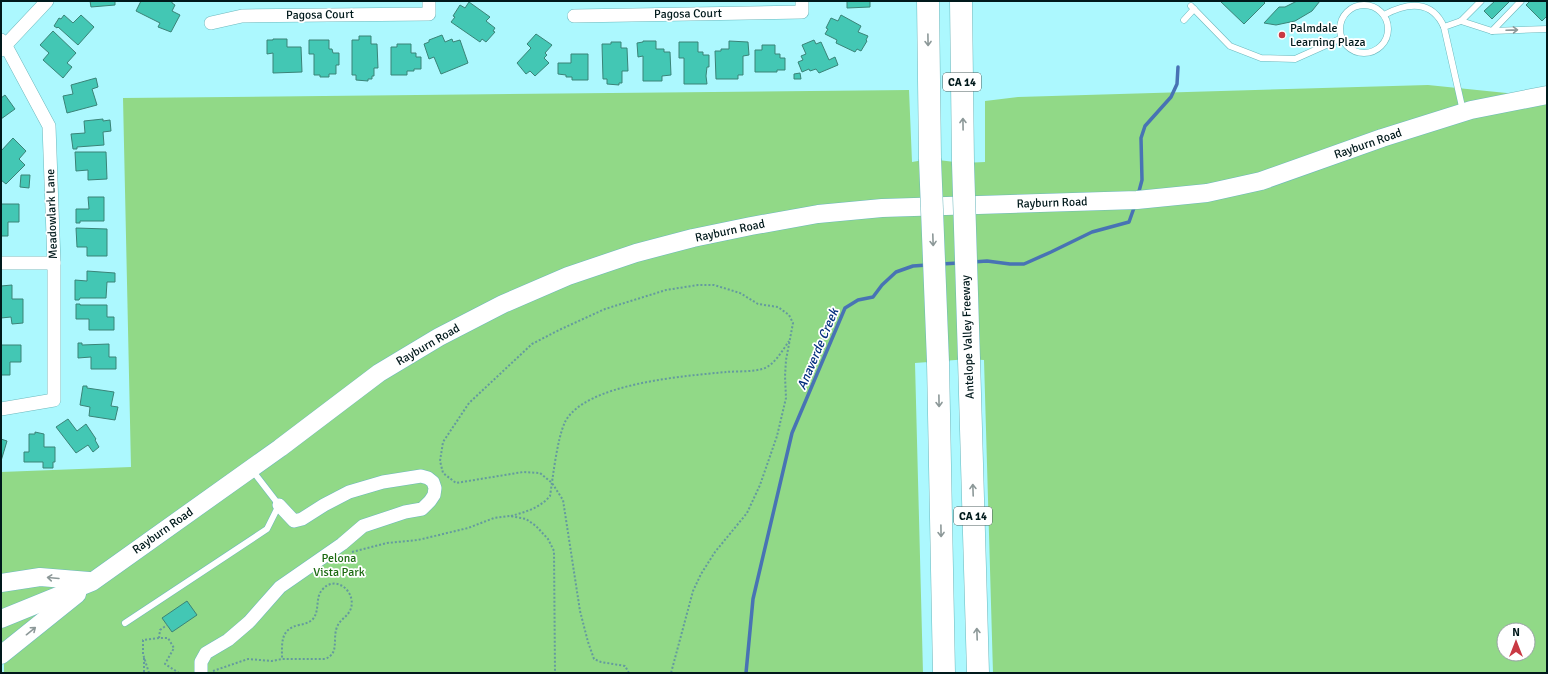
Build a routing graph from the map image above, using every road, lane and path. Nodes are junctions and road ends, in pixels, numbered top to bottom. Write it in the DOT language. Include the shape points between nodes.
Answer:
graph roads {
  1 [pos="47,1"];
  2 [pos="928,1"];
  3 [pos="961,1"];
  4 [pos="1481,1"];
  5 [pos="1521,1"];
  6 [pos="802,6"];
  7 [pos="429,8"];
  8 [pos="1384,14"];
  9 [pos="574,16"];
  10 [pos="1184,20"];
  11 [pos="1461,21"];
  12 [pos="211,24"];
  13 [pos="1444,27"];
  14 [pos="1547,29"];
  15 [pos="1492,31"];
  16 [pos="1342,38"];
  17 [pos="3,46"];
  18 [pos="1547,95"];
  19 [pos="1463,113"];
  20 [pos="1,263"];
  21 [pos="54,263"];
  22 [pos="790,340"];
  23 [pos="1,409"];
  24 [pos="251,468"];
  25 [pos="552,483"];
  26 [pos="279,505"];
  27 [pos="510,516"];
  28 [pos="351,553"];
  29 [pos="92,582"];
  30 [pos="1,583"];
  31 [pos="1,619"];
  32 [pos="125,623"];
  33 [pos="167,625"];
  34 [pos="160,638"];
  35 [pos="144,654"];
  36 [pos="1,655"];
  37 [pos="282,659"];
  38 [pos="205,672"];
  39 [pos="144,673"];
  40 [pos="149,673"];
  41 [pos="179,673"];
  42 [pos="555,673"];
  43 [pos="629,673"];
  44 [pos="671,673"];
  45 [pos="944,673"];
  46 [pos="978,673"];
  1 -- 17 [label="street"];
  2 -- 45 [label="highway, CA 14, one-way, bridge"];
  46 -- 3 [label="highway, Antelope Valley Freeway / CA 14, one-way, bridge" via="963,163"];
  4 -- 11 [label="lane"];
  5 -- 15 [label="lane"];
  6 -- 9 [label="street, Pagosa Court"];
  7 -- 12 [label="street, Pagosa Court" via="242,16"];
  8 -- 13 [label="lane" via="1398,7 1416,3 1428,7 1440,16"];
  8 -- 16 [label="lane" via="1367,5 1351,8 1341,22"];
  8 -- 16 [label="lane" via="1388,34 1380,47 1374,51 1359,52 1346,44"];
  10 -- 16 [label="lane" via="1193,8 1230,46 1261,58 1295,59"];
  11 -- 13 [label="lane"];
  11 -- 15 [label="lane"];
  13 -- 19 [label="lane"];
  15 -- 14 [label="lane, one-way"];
  17 -- 21 [label="street, Meadowlark Lane" via="48,126"];
  18 -- 19 [label="street, Rayburn Road"];
  19 -- 24 [label="street, Rayburn Road" via="1382,138 1260,181 1207,192 1137,200 882,208 818,214 693,238 636,253 524,294 439,337 380,373"];
  20 -- 21 [label="street"];
  21 -- 23 [label="street, Meadowlark Lane" via="54,400"];
  22 -- 25 [label="path" via="780,355 762,369 644,382 584,403 573,411 561,433"];
  22 -- 25 [label="path" via="793,323 789,315 778,307 758,304 740,293 714,285 698,285 666,290 605,309 532,344 469,403 443,442 440,461 444,473 456,483 523,472 540,474"];
  22 -- 44 [label="path" via="786,360 786,398 777,436 760,485 746,513 701,574 693,591"];
  24 -- 26 [label="lane"];
  24 -- 29 [label="street, Rayburn Road"];
  25 -- 27 [label="path" via="547,500 532,510"];
  25 -- 43 [label="path" via="563,500 580,611 594,659 625,666"];
  26 -- 32 [label="lane" via="267,529"];
  26 -- 38 [label="street" via="294,521 349,492 383,482 421,476 433,482 435,488 427,506 363,526 280,587 249,622 228,640 206,653 201,662"];
  27 -- 28 [label="path" via="494,518 468,528 418,540 387,543"];
  27 -- 42 [label="path" via="526,519 536,526 548,538 554,551"];
  29 -- 30 [label="street, one-way" via="40,577"];
  29 -- 31 [label="street, Rayburn Road"];
  36 -- 29 [label="street, one-way"];
  33 -- 34 [label="path" via="160,630"];
  34 -- 35 [label="path" via="143,640"];
  34 -- 41 [label="path" via="168,638 174,648 165,664"];
  35 -- 39 [label="path"];
  35 -- 40 [label="path"];
  37 -- 37 [label="path" via="284,636 290,629 305,624 316,615 322,590 331,584 343,585 352,600 351,610 338,624 331,656 325,659"];
  37 -- 38 [label="path" via="248,659"];
}
